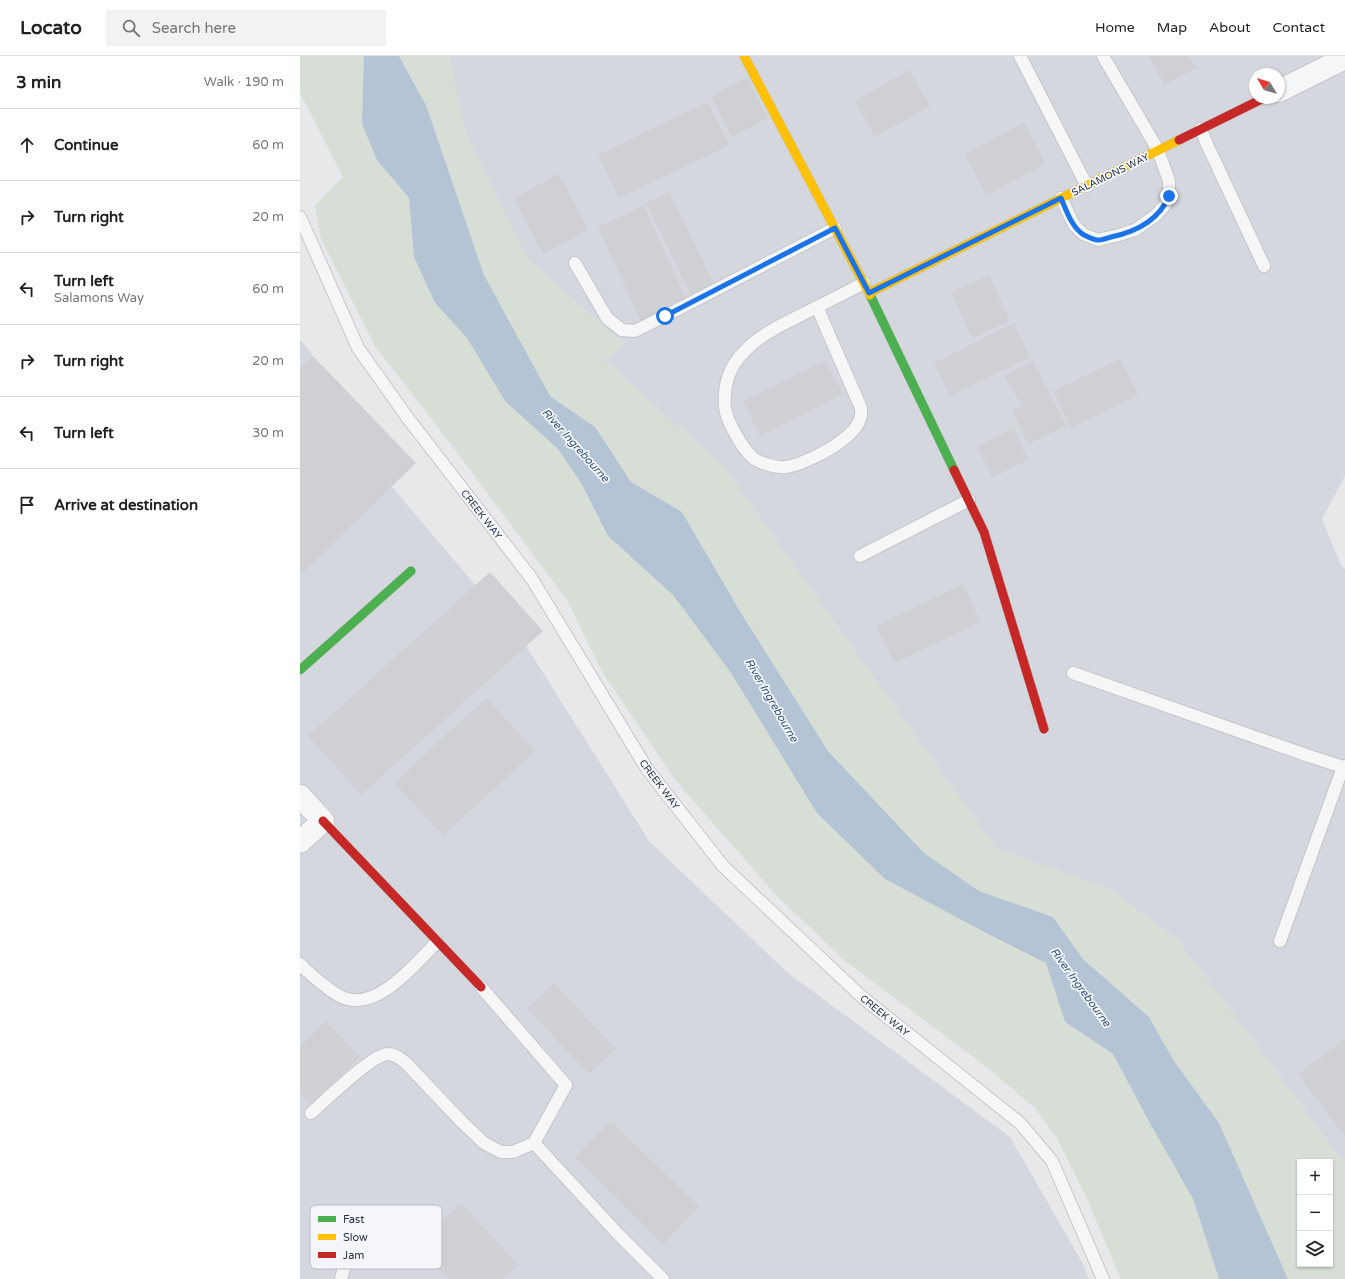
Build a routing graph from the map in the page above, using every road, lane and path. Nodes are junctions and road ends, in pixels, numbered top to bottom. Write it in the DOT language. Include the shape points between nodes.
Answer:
graph roads {
  1 [pos="744,56"];
  2 [pos="1020,56"];
  3 [pos="1104,56"];
  4 [pos="1345,58"];
  5 [pos="1285,88"];
  6 [pos="1252,104"];
  7 [pos="1201,129"];
  8 [pos="1158,150"];
  9 [pos="1087,186"];
  10 [pos="1061,198"];
  11 [pos="300,217"];
  12 [pos="835,228"];
  13 [pos="575,263"];
  14 [pos="1264,266"];
  15 [pos="867,288"];
  16 [pos="817,307"];
  17 [pos="969,500"];
  18 [pos="860,556"];
  19 [pos="411,571"];
  20 [pos="300,670"];
  21 [pos="1073,673"];
  22 [pos="1044,728"];
  23 [pos="1344,766"];
  24 [pos="300,796"];
  25 [pos="323,821"];
  26 [pos="300,842"];
  27 [pos="1280,941"];
  28 [pos="437,942"];
  29 [pos="300,964"];
  30 [pos="481,987"];
  31 [pos="311,1113"];
  32 [pos="534,1143"];
  33 [pos="344,1269"];
  34 [pos="341,1279"];
  35 [pos="663,1279"];
  36 [pos="1103,1279"];
  1 -- 12 [label="street"];
  2 -- 9 [label="lane"];
  3 -- 8 [label="lane"];
  4 -- 5 [label="street"];
  6 -- 7 [label="street, SALAMONS WAY"];
  7 -- 8 [label="street, SALAMONS WAY"];
  7 -- 14 [label="lane"];
  8 -- 9 [label="street, SALAMONS WAY"];
  8 -- 10 [label="lane" via="1168,182 1169,196 1155,216 1135,230 1098,240 1083,234 1072,220"];
  9 -- 10 [label="street, SALAMONS WAY"];
  10 -- 15 [label="street, SALAMONS WAY"];
  11 -- 36 [label="lane, CREEK WAY" via="358,348 407,417 532,579 647,769 723,866 856,992 1020,1123 1052,1161"];
  12 -- 13 [label="lane" via="635,330 622,330 607,318"];
  12 -- 15 [label="street"];
  15 -- 16 [label="lane"];
  15 -- 17 [label="street"];
  16 -- 16 [label="lane" via="759,338 743,352 732,367 727,380 725,408 730,424 752,457 763,464 785,468 831,449 849,435 862,415"];
  17 -- 18 [label="lane"];
  17 -- 22 [label="street" via="984,532"];
  19 -- 20 [label="street"];
  21 -- 23 [label="lane"];
  23 -- 27 [label="lane"];
  24 -- 25 [label="street"];
  25 -- 26 [label="street"];
  25 -- 28 [label="street"];
  28 -- 29 [label="lane" via="398,980 377,995 358,1001 343,998 314,979"];
  28 -- 30 [label="street"];
  30 -- 32 [label="lane" via="566,1085"];
  31 -- 32 [label="lane" via="367,1064 386,1054 395,1055 405,1062 484,1143 502,1152 513,1152"];
  32 -- 35 [label="lane"];
  33 -- 34 [label="lane"];
}
